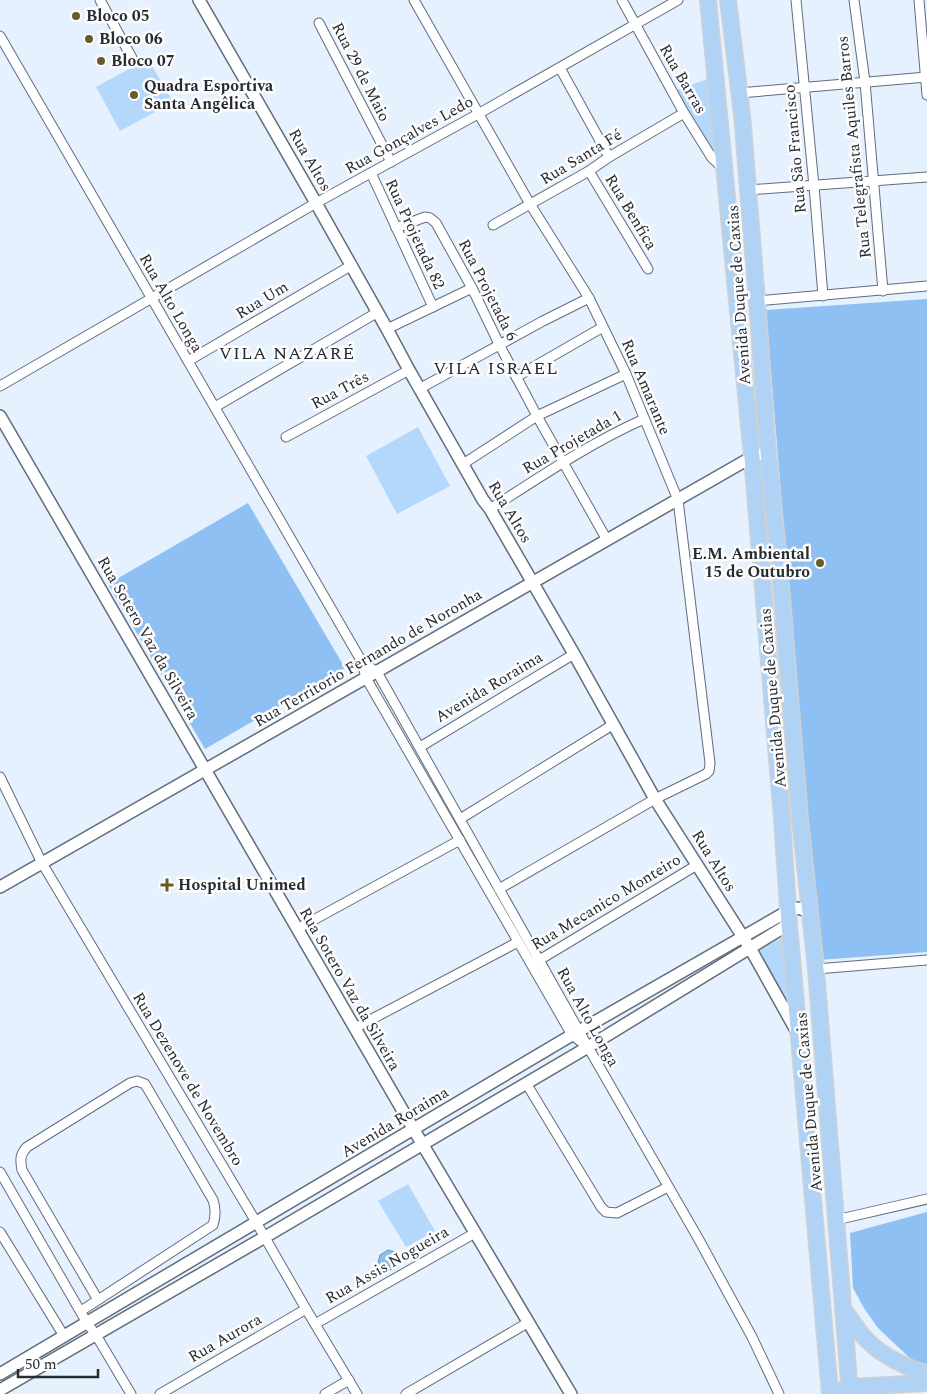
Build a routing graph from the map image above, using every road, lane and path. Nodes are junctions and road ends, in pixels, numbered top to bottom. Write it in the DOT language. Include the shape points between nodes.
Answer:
graph roads {
  1 [pos="100,0"];
  2 [pos="199,0"];
  3 [pos="414,0"];
  4 [pos="622,0"];
  5 [pos="678,0"];
  6 [pos="708,0"];
  7 [pos="728,0"];
  8 [pos="796,0"];
  9 [pos="854,0"];
  10 [pos="918,0"];
  11 [pos="319,23"];
  12 [pos="635,25"];
  13 [pos="0,36"];
  14 [pos="132,58"];
  15 [pos="560,68"];
  16 [pos="926,77"];
  17 [pos="864,82"];
  18 [pos="804,88"];
  19 [pos="739,93"];
  20 [pos="927,95"];
  21 [pos="684,113"];
  22 [pos="478,114"];
  23 [pos="609,157"];
  24 [pos="391,162"];
  25 [pos="724,169"];
  26 [pos="589,171"];
  27 [pos="371,173"];
  28 [pos="927,177"];
  29 [pos="873,181"];
  30 [pos="814,186"];
  31 [pos="748,190"];
  32 [pos="316,203"];
  33 [pos="530,204"];
  34 [pos="493,225"];
  35 [pos="396,228"];
  36 [pos="352,265"];
  37 [pos="648,269"];
  38 [pos="927,286"];
  39 [pos="472,288"];
  40 [pos="883,291"];
  41 [pos="822,296"];
  42 [pos="589,298"];
  43 [pos="152,300"];
  44 [pos="757,301"];
  45 [pos="433,307"];
  46 [pos="378,312"];
  47 [pos="604,327"];
  48 [pos="388,329"];
  49 [pos="500,346"];
  50 [pos="188,362"];
  51 [pos="408,370"];
  52 [pos="626,374"];
  53 [pos="516,376"];
  54 [pos="0,386"];
  55 [pos="419,389"];
  56 [pos="215,407"];
  57 [pos="0,416"];
  58 [pos="537,416"];
  59 [pos="644,419"];
  60 [pos="286,437"];
  61 [pos="768,452"];
  62 [pos="752,457"];
  63 [pos="562,463"];
  64 [pos="463,464"];
  65 [pos="678,500"];
  66 [pos="490,509"];
  67 [pos="606,540"];
  68 [pos="533,582"];
  69 [pos="574,654"];
  70 [pos="362,662"];
  71 [pos="377,672"];
  72 [pos="366,678"];
  73 [pos="614,724"];
  74 [pos="420,747"];
  75 [pos="205,770"];
  76 [pos="0,777"];
  77 [pos="655,799"];
  78 [pos="460,819"];
  79 [pos="460,840"];
  80 [pos="42,863"];
  81 [pos="697,865"];
  82 [pos="0,887"];
  83 [pos="499,889"];
  84 [pos="810,912"];
  85 [pos="788,918"];
  86 [pos="297,929"];
  87 [pos="742,937"];
  88 [pos="518,942"];
  89 [pos="750,948"];
  90 [pos="927,960"];
  91 [pos="535,962"];
  92 [pos="816,969"];
  93 [pos="355,1028"];
  94 [pos="576,1033"];
  95 [pos="799,1036"];
  96 [pos="588,1047"];
  97 [pos="526,1083"];
  98 [pos="414,1130"];
  99 [pos="422,1144"];
  100 [pos="0,1172"];
  101 [pos="668,1188"];
  102 [pos="927,1199"];
  103 [pos="836,1220"];
  104 [pos="256,1222"];
  105 [pos="0,1232"];
  106 [pos="475,1233"];
  107 [pos="264,1237"];
  108 [pos="98,1300"];
  109 [pos="306,1309"];
  110 [pos="843,1309"];
  111 [pos="81,1311"];
  112 [pos="529,1322"];
  113 [pos="87,1323"];
  114 [pos="315,1324"];
  115 [pos="96,1335"];
  116 [pos="64,1336"];
  117 [pos="0,1374"];
  118 [pos="927,1374"];
  119 [pos="349,1380"];
  120 [pos="927,1383"];
  121 [pos="0,1390"];
  122 [pos="850,1390"];
  123 [pos="131,1394"];
  124 [pos="160,1394"];
  125 [pos="325,1394"];
  126 [pos="358,1394"];
  127 [pos="406,1394"];
  128 [pos="571,1394"];
  129 [pos="778,1394"];
  130 [pos="830,1394"];
  1 -- 14 [label="street"];
  2 -- 32 [label="street, Rua Altos"];
  3 -- 22 [label="street, Rua Amarante"];
  4 -- 12 [label="street, Rua Barras"];
  5 -- 12 [label="street, Rua Gonçalves Ledo"];
  6 -- 25 [label="main road, Avenida Duque de Caxias"];
  7 -- 19 [label="main road, Avenida Duque de Caxias"];
  8 -- 18 [label="street, Rua São Francisco"];
  9 -- 17 [label="street, Rua Telegrafista Aquiles Barros"];
  10 -- 16 [label="street"];
  11 -- 24 [label="street, Rua 29 de Maio"];
  12 -- 15 [label="street, Rua Gonçalves Ledo"];
  12 -- 21 [label="street, Rua Barras"];
  13 -- 43 [label="street, Rua Alto Longa"];
  15 -- 22 [label="street, Rua Gonçalves Ledo"];
  15 -- 23 [label="street, Rua Benfica"];
  16 -- 17 [label="street"];
  16 -- 20 [label="street"];
  17 -- 18 [label="street"];
  17 -- 29 [label="street, Rua Telegrafista Aquiles Barros"];
  18 -- 19 [label="street"];
  18 -- 30 [label="street, Rua São Francisco"];
  19 -- 31 [label="main road, Avenida Duque de Caxias"];
  21 -- 23 [label="street, Rua Santa Fé"];
  21 -- 25 [label="street, Rua Barras" via="712,158"];
  22 -- 24 [label="street, Rua Gonçalves Ledo"];
  22 -- 33 [label="street, Rua Amarante"];
  23 -- 26 [label="street, Rua Santa Fé"];
  24 -- 27 [label="street, Rua Gonçalves Ledo"];
  25 -- 62 [label="main road, Avenida Duque de Caxias"];
  26 -- 33 [label="street, Rua Santa Fé"];
  26 -- 37 [label="street, Rua Benfica"];
  27 -- 32 [label="street, Rua Gonçalves Ledo"];
  27 -- 35 [label="street, Rua Projetada 82"];
  28 -- 29 [label="street"];
  29 -- 30 [label="street"];
  29 -- 40 [label="street, Rua Telegrafista Aquiles Barros"];
  30 -- 31 [label="street"];
  30 -- 41 [label="street, Rua São Francisco"];
  31 -- 44 [label="main road, Avenida Duque de Caxias"];
  32 -- 36 [label="street, Rua Altos"];
  32 -- 43 [label="street, Rua Gonçalves Ledo"];
  33 -- 34 [label="street, Rua Santa Fé"];
  33 -- 42 [label="street, Rua Amarante"];
  35 -- 39 [label="street, Rua Projetada 6" via="430,218 436,223"];
  35 -- 45 [label="street, Rua Projetada 82"];
  36 -- 46 [label="street, Rua Altos"];
  36 -- 50 [label="street, Rua Um"];
  38 -- 40 [label="street"];
  39 -- 45 [label="street"];
  39 -- 49 [label="street, Rua Projetada 6"];
  40 -- 41 [label="street"];
  41 -- 44 [label="street"];
  42 -- 47 [label="street, Rua Amarante"];
  42 -- 49 [label="street"];
  43 -- 50 [label="street, Rua Alto Longa"];
  43 -- 54 [label="street, Rua Gonçalves Ledo"];
  44 -- 61 [label="main road, Avenida Duque de Caxias"];
  45 -- 48 [label="street"];
  46 -- 48 [label="street, Rua Altos"];
  46 -- 56 [label="street"];
  47 -- 52 [label="street, Rua Amarante"];
  47 -- 53 [label="street"];
  48 -- 51 [label="street, Rua Altos"];
  49 -- 53 [label="street, Rua Projetada 6"];
  49 -- 55 [label="street"];
  50 -- 56 [label="street, Rua Alto Longa"];
  51 -- 55 [label="street, Rua Altos"];
  51 -- 60 [label="street, Rua Três"];
  52 -- 58 [label="street"];
  52 -- 59 [label="street, Rua Amarante"];
  53 -- 58 [label="street, Rua Projetada 6"];
  55 -- 64 [label="street, Rua Altos"];
  56 -- 70 [label="street, Rua Alto Longa"];
  57 -- 75 [label="street, Rua Sotero Vaz da Silveira"];
  58 -- 63 [label="street, Rua Projetada 6"];
  58 -- 64 [label="street"];
  59 -- 63 [label="street, Rua Projetada 1"];
  59 -- 65 [label="street, Rua Amarante"];
  61 -- 62 [label="street, Rua Territorio Fernando de Noronha"];
  61 -- 84 [label="main road, Avenida Duque de Caxias"];
  62 -- 65 [label="street, Rua Territorio Fernando de Noronha"];
  62 -- 85 [label="main road, Avenida Duque de Caxias"];
  63 -- 66 [label="street, Rua Projetada 1"];
  63 -- 67 [label="street, Rua Projetada 6"];
  64 -- 66 [label="street, Rua Altos"];
  65 -- 67 [label="street, Rua Territorio Fernando de Noronha"];
  65 -- 77 [label="street, Rua Amarante" via="710,768 706,774"];
  66 -- 68 [label="street, Rua Altos"];
  67 -- 68 [label="street, Rua Territorio Fernando de Noronha"];
  68 -- 69 [label="street, Rua Altos"];
  68 -- 71 [label="street, Rua Territorio Fernando de Noronha"];
  69 -- 73 [label="street, Rua Altos"];
  69 -- 74 [label="street, Avenida Roraima"];
  70 -- 71 [label="street, Rua Alto Longa"];
  70 -- 72 [label="street, Rua Alto Longa"];
  71 -- 72 [label="street, Rua Territorio Fernando de Noronha"];
  71 -- 74 [label="street, Rua Alto Longa"];
  72 -- 75 [label="street, Rua Territorio Fernando de Noronha"];
  72 -- 79 [label="street, Rua Alto Longa"];
  73 -- 77 [label="street, Rua Altos"];
  73 -- 78 [label="street"];
  74 -- 78 [label="street, Rua Alto Longa"];
  75 -- 80 [label="street, Rua Territorio Fernando de Noronha"];
  75 -- 86 [label="street, Rua Sotero Vaz da Silveira"];
  76 -- 80 [label="street, Rua Dezenove de Novembro"];
  77 -- 81 [label="street, Rua Altos"];
  77 -- 83 [label="street"];
  78 -- 83 [label="street, Rua Alto Longa"];
  79 -- 86 [label="street"];
  79 -- 88 [label="street, Rua Alto Longa"];
  80 -- 82 [label="street, Rua Territorio Fernando de Noronha"];
  80 -- 104 [label="street, Rua Dezenove de Novembro"];
  81 -- 87 [label="street, Rua Altos"];
  81 -- 91 [label="street, Rua Mecanico Monteiro"];
  83 -- 91 [label="street, Rua Alto Longa"];
  84 -- 85 [label="street" via="798,908"];
  84 -- 92 [label="main road, Avenida Duque de Caxias"];
  85 -- 87 [label="street, Avenida Roraima"];
  85 -- 89 [label="street, Avenida Roraima"];
  85 -- 95 [label="main road, Avenida Duque de Caxias"];
  86 -- 93 [label="street, Rua Sotero Vaz da Silveira"];
  87 -- 89 [label="street, Rua Altos"];
  87 -- 94 [label="street, Avenida Roraima"];
  88 -- 91 [label="street, Rua Alto Longa"];
  88 -- 93 [label="street"];
  89 -- 95 [label="street, Rua Altos"];
  89 -- 96 [label="street, Avenida Roraima"];
  90 -- 92 [label="street"];
  91 -- 94 [label="street, Rua Alto Longa"];
  92 -- 103 [label="main road, Avenida Duque de Caxias"];
  93 -- 98 [label="street, Rua Sotero Vaz da Silveira"];
  94 -- 96 [label="street"];
  94 -- 98 [label="street, Avenida Roraima"];
  95 -- 130 [label="main road, Avenida Duque de Caxias"];
  96 -- 97 [label="street, Avenida Roraima"];
  96 -- 101 [label="street, Rua Alto Longa"];
  97 -- 99 [label="street, Avenida Roraima"];
  97 -- 101 [label="street" via="606,1212 617,1213"];
  98 -- 99 [label="street, Rua Sotero Vaz da Silveira"];
  98 -- 104 [label="street, Avenida Roraima"];
  99 -- 106 [label="street, Rua Sotero Vaz da Silveira"];
  99 -- 107 [label="street, Avenida Roraima"];
  100 -- 111 [label="street"];
  101 -- 129 [label="street, Rua Alto Longa" via="752,1337"];
  102 -- 103 [label="street"];
  103 -- 110 [label="main road, Avenida Duque de Caxias"];
  104 -- 107 [label="street, Rua Dezenove de Novembro"];
  104 -- 113 [label="street, Avenida Roraima"];
  105 -- 116 [label="street"];
  106 -- 112 [label="street, Rua Sotero Vaz da Silveira"];
  106 -- 114 [label="street, Rua Assis Nogueira"];
  107 -- 109 [label="street, Rua Dezenove de Novembro"];
  107 -- 115 [label="street, Avenida Roraima"];
  108 -- 108 [label="street" via="213,1225 216,1215 216,1207 199,1175 145,1084 137,1081 22,1152 22,1170"];
  108 -- 111 [label="street"];
  109 -- 114 [label="street, Rua Dezenove de Novembro"];
  109 -- 124 [label="street, Rua Aurora"];
  110 -- 118 [label="main road" via="876,1349 909,1368"];
  110 -- 122 [label="main road, Avenida Duque de Caxias"];
  111 -- 113 [label="street"];
  112 -- 127 [label="street"];
  112 -- 128 [label="street, Rua Sotero Vaz da Silveira"];
  113 -- 115 [label="street"];
  113 -- 116 [label="street, Avenida Roraima"];
  114 -- 119 [label="street, Rua Dezenove de Novembro"];
  115 -- 121 [label="street, Avenida Roraima"];
  115 -- 123 [label="street"];
  116 -- 117 [label="street, Avenida Roraima"];
  119 -- 125 [label="street"];
  119 -- 126 [label="street, Rua Dezenove de Novembro"];
  120 -- 122 [label="main road"];
  122 -- 130 [label="main road"];
}
